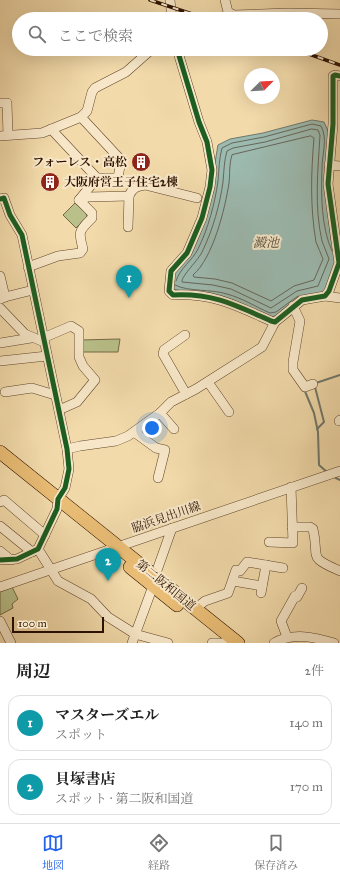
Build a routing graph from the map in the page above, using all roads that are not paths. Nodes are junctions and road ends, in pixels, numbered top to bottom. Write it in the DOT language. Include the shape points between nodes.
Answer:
graph roads {
  1 [pos="170,0"];
  2 [pos="225,0"];
  3 [pos="171,12"];
  4 [pos="228,12"];
  5 [pos="328,14"];
  6 [pos="340,14"];
  7 [pos="144,56"];
  8 [pos="179,56"];
  9 [pos="340,76"];
  10 [pos="0,103"];
  11 [pos="336,104"];
  12 [pos="81,117"];
  13 [pos="51,129"];
  14 [pos="4,136"];
  15 [pos="336,136"];
  16 [pos="329,165"];
  17 [pos="340,166"];
  18 [pos="97,178"];
  19 [pos="126,196"];
  20 [pos="196,198"];
  21 [pos="0,199"];
  22 [pos="79,200"];
  23 [pos="125,226"];
  24 [pos="28,267"];
  25 [pos="0,276"];
  26 [pos="33,290"];
  27 [pos="325,296"];
  28 [pos="2,298"];
  29 [pos="340,298"];
  30 [pos="293,306"];
  31 [pos="0,308"];
  32 [pos="275,322"];
  33 [pos="185,335"];
  34 [pos="31,338"];
  35 [pos="43,340"];
  36 [pos="0,342"];
  37 [pos="47,356"];
  38 [pos="0,361"];
  39 [pos="208,382"];
  40 [pos="313,384"];
  41 [pos="6,392"];
  42 [pos="186,394"];
  43 [pos="55,395"];
  44 [pos="59,410"];
  45 [pos="229,412"];
  46 [pos="160,413"];
  47 [pos="174,429"];
  48 [pos="134,432"];
  49 [pos="67,449"];
  50 [pos="0,452"];
  51 [pos="0,464"];
  52 [pos="334,473"];
  53 [pos="158,478"];
  54 [pos="291,488"];
  55 [pos="0,502"];
  56 [pos="57,504"];
  57 [pos="0,526"];
  58 [pos="292,527"];
  59 [pos="172,528"];
  60 [pos="45,535"];
  61 [pos="269,542"];
  62 [pos="112,548"];
  63 [pos="0,551"];
  64 [pos="35,551"];
  65 [pos="0,560"];
  66 [pos="11,560"];
  67 [pos="266,565"];
  68 [pos="283,568"];
  69 [pos="49,569"];
  70 [pos="340,571"];
  71 [pos="233,580"];
  72 [pos="154,581"];
  73 [pos="0,587"];
  74 [pos="302,588"];
  75 [pos="195,609"];
  76 [pos="0,621"];
  77 [pos="287,638"];
  78 [pos="131,640"];
  79 [pos="11,643"];
  80 [pos="168,643"];
  81 [pos="212,643"];
  82 [pos="223,643"];
  83 [pos="238,643"];
  84 [pos="274,643"];
  85 [pos="334,643"];
  1 -- 3 [label="street"];
  2 -- 4 [label="street"];
  5 -- 6 [label="street"];
  7 -- 12 [label="street" via="126,72 95,88 87,111"];
  8 -- 32 [label="street" via="198,122 207,142 212,170 202,218 187,253 171,271 169,291 173,295 210,296 221,299"];
  9 -- 11 [label="street" via="333,76"];
  10 -- 14 [label="street" via="7,104"];
  11 -- 15 [label="street"];
  12 -- 13 [label="street"];
  12 -- 18 [label="street" via="121,160 118,178"];
  13 -- 14 [label="street" via="42,133"];
  13 -- 18 [label="street"];
  15 -- 16 [label="street"];
  16 -- 17 [label="street"];
  16 -- 27 [label="street" via="329,198 339,263"];
  18 -- 22 [label="street"];
  19 -- 20 [label="street" via="138,186 146,185"];
  19 -- 22 [label="street" via="88,197"];
  19 -- 23 [label="street"];
  21 -- 24 [label="street" via="4,198 10,215 22,235"];
  22 -- 24 [label="street" via="92,213 92,218 80,229 83,249"];
  24 -- 26 [label="street"];
  25 -- 28 [label="street"];
  26 -- 28 [label="street"];
  26 -- 35 [label="street"];
  27 -- 29 [label="street"];
  27 -- 30 [label="street" via="302,300"];
  30 -- 32 [label="street"];
  30 -- 40 [label="street" via="300,321 293,370 305,386"];
  31 -- 34 [label="street"];
  32 -- 39 [label="street" via="262,347"];
  33 -- 42 [label="street" via="164,350 163,354"];
  34 -- 35 [label="street"];
  34 -- 36 [label="street"];
  35 -- 37 [label="street"];
  35 -- 44 [label="street" via="71,326 78,331 79,357 95,380 77,402"];
  37 -- 38 [label="street"];
  37 -- 43 [label="street"];
  39 -- 42 [label="street"];
  39 -- 45 [label="street"];
  41 -- 43 [label="street" via="32,388"];
  42 -- 46 [label="street" via="171,402"];
  43 -- 44 [label="street"];
  44 -- 49 [label="street"];
  46 -- 47 [label="street"];
  46 -- 48 [label="street"];
  48 -- 49 [label="street" via="116,441"];
  48 -- 53 [label="street" via="156,448 165,450"];
  49 -- 56 [label="street" via="69,469"];
  50 -- 56 [label="highway, 第二阪和国道"];
  51 -- 56 [label="highway, 第二阪和国道"];
  52 -- 54 [label="street, 脇浜見出川線"];
  54 -- 58 [label="street"];
  54 -- 59 [label="street, 脇浜見出川線"];
  55 -- 60 [label="street" via="4,500"];
  56 -- 60 [label="street"];
  56 -- 62 [label="highway, 第二阪和国道"];
  57 -- 64 [label="street"];
  58 -- 61 [label="street" via="293,543"];
  58 -- 70 [label="street" via="313,528 316,557 320,563"];
  59 -- 62 [label="street, 脇浜見出川線"];
  59 -- 72 [label="street"];
  60 -- 64 [label="street"];
  62 -- 69 [label="street, 脇浜見出川線"];
  62 -- 72 [label="highway, 第二阪和国道"];
  63 -- 66 [label="street"];
  64 -- 66 [label="street"];
  64 -- 69 [label="street"];
  65 -- 66 [label="street"];
  67 -- 68 [label="street"];
  67 -- 71 [label="street" via="247,562 240,571 236,570"];
  67 -- 71 [label="street" via="261,590"];
  69 -- 73 [label="street, 脇浜見出川線"];
  69 -- 78 [label="street" via="58,581 91,599"];
  71 -- 75 [label="street" via="228,593 205,601"];
  72 -- 75 [label="highway, 第二阪和国道"];
  72 -- 78 [label="street"];
  72 -- 82 [label="highway, 第二阪和国道"];
  74 -- 77 [label="street" via="281,621"];
  75 -- 83 [label="highway, 第二阪和国道"];
  76 -- 79 [label="street"];
  77 -- 84 [label="street"];
  77 -- 85 [label="street" via="312,637"];
  78 -- 80 [label="street" via="146,637"];
  81 -- 82 [label="street"];
}
